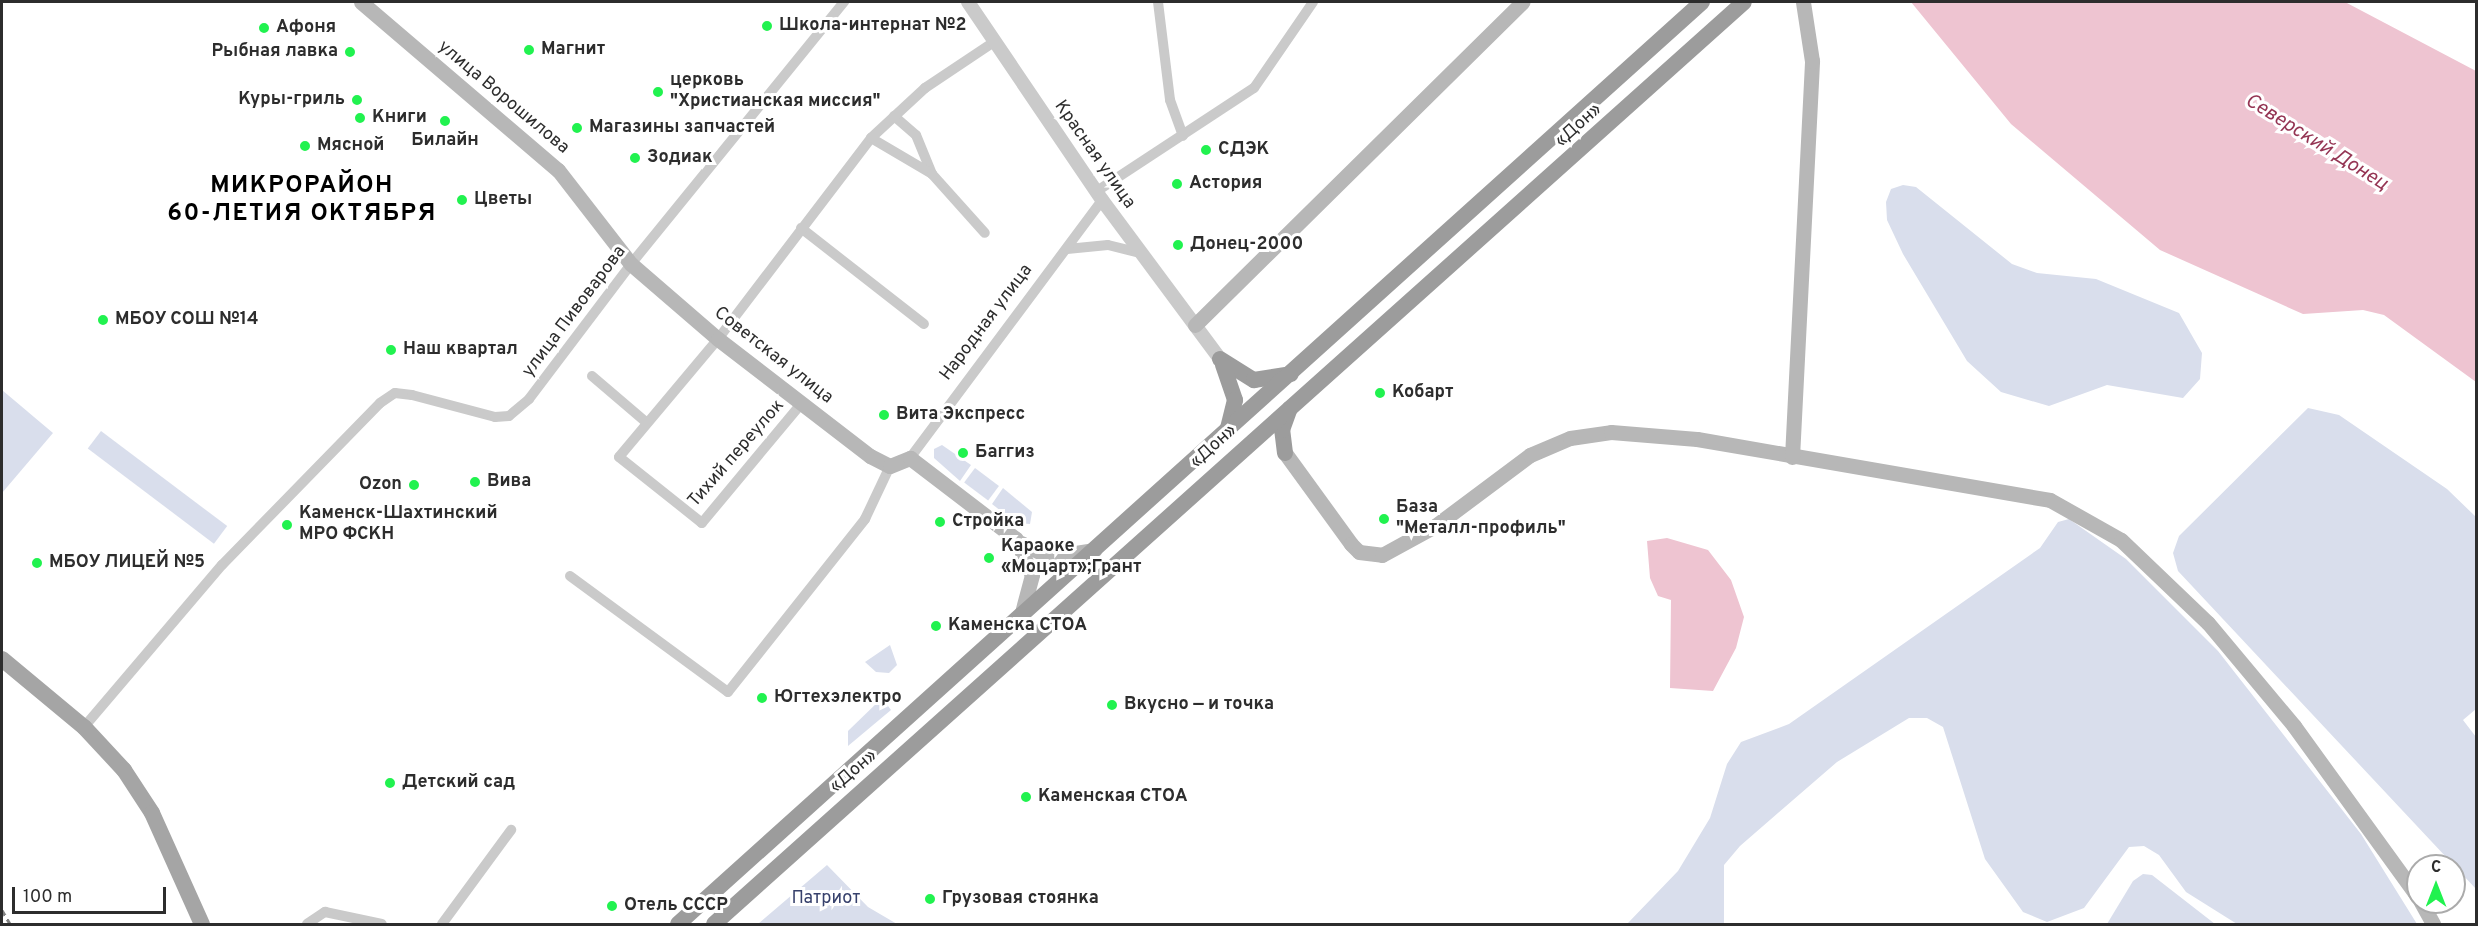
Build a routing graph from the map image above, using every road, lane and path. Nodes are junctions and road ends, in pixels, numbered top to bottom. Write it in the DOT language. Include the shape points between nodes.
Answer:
graph roads {
  1 [pos="361,2"];
  2 [pos="844,2"];
  3 [pos="968,2"];
  4 [pos="1158,2"];
  5 [pos="1313,2"];
  6 [pos="1523,2"];
  7 [pos="1702,2"];
  8 [pos="1744,2"];
  9 [pos="1803,2"];
  10 [pos="994,42"];
  11 [pos="894,116"];
  12 [pos="1183,135"];
  13 [pos="871,138"];
  14 [pos="932,174"];
  15 [pos="1099,196"];
  16 [pos="801,228"];
  17 [pos="985,233"];
  18 [pos="1067,249"];
  19 [pos="1143,254"];
  20 [pos="630,264"];
  21 [pos="924,324"];
  22 [pos="1195,325"];
  23 [pos="718,339"];
  24 [pos="1220,359"];
  25 [pos="1294,373"];
  26 [pos="592,376"];
  27 [pos="1292,402"];
  28 [pos="801,404"];
  29 [pos="647,423"];
  30 [pos="1228,431"];
  31 [pos="1241,449"];
  32 [pos="1284,453"];
  33 [pos="1792,457"];
  34 [pos="900,463"];
  35 [pos="1016,539"];
  36 [pos="1095,550"];
  37 [pos="570,576"];
  38 [pos="1020,619"];
  39 [pos="2,659"];
  40 [pos="84,727"];
  41 [pos="511,830"];
  42 [pos="2406,881"];
  43 [pos="202,924"];
  44 [pos="307,924"];
  45 [pos="382,924"];
  46 [pos="442,924"];
  47 [pos="678,924"];
  48 [pos="714,924"];
  1 -- 20 [label="main road, улица Ворошилова" via="558,170"];
  2 -- 20 [label="street, улица Пивоварова"];
  3 -- 10 [label="street, Красная улица"];
  4 -- 12 [label="street" via="1170,100"];
  5 -- 12 [label="street" via="1254,88"];
  6 -- 22 [label="main road"];
  7 -- 25 [label="highway, «Дон»"];
  8 -- 27 [label="highway, «Дон»"];
  9 -- 33 [label="main road" via="1812,62"];
  10 -- 11 [label="street, Тихий переулок"];
  10 -- 15 [label="street, Красная улица"];
  11 -- 13 [label="street, Тихий переулок"];
  11 -- 14 [label="street" via="916,135"];
  12 -- 15 [label="street"];
  13 -- 14 [label="street"];
  13 -- 16 [label="street, Тихий переулок"];
  14 -- 17 [label="street"];
  15 -- 18 [label="street, Народная улица"];
  15 -- 19 [label="street, Красная улица"];
  16 -- 21 [label="street"];
  16 -- 23 [label="street, Тихий переулок"];
  18 -- 19 [label="street" via="1108,245"];
  18 -- 34 [label="street, Народная улица"];
  19 -- 22 [label="street, Красная улица"];
  20 -- 23 [label="main road, Советская улица"];
  20 -- 40 [label="street, улица Пивоварова" via="529,399 509,416 495,417 394,393 380,403 222,565"];
  22 -- 24 [label="street, Красная улица"];
  23 -- 28 [label="main road, Советская улица"];
  23 -- 29 [label="street, Тихий переулок"];
  24 -- 25 [label="highway" via="1254,380"];
  24 -- 30 [label="highway" via="1234,390"];
  25 -- 30 [label="highway, «Дон»"];
  26 -- 29 [label="street"];
  27 -- 31 [label="highway, «Дон»"];
  27 -- 32 [label="highway" via="1282,430"];
  28 -- 29 [label="street, Тихий переулок" via="702,523 619,457"];
  28 -- 34 [label="main road, Советская улица"];
  30 -- 36 [label="highway, «Дон»"];
  31 -- 32 [label="highway" via="1264,444"];
  31 -- 48 [label="highway, «Дон»"];
  32 -- 33 [label="main road" via="1351,544 1359,552 1382,555 1435,526 1530,455 1570,438 1637,432"];
  33 -- 42 [label="main road" via="2031,493 2073,510 2121,540 2208,623 2287,717"];
  34 -- 35 [label="main road, Советская улица"];
  34 -- 37 [label="street, Народная улица" via="865,519 728,692"];
  35 -- 36 [label="main road" via="1050,557"];
  35 -- 38 [label="main road, Советская улица" via="1032,575"];
  36 -- 38 [label="highway, «Дон»"];
  38 -- 47 [label="highway, «Дон»"];
  39 -- 40 [label="main road"];
  40 -- 43 [label="main road" via="144,798"];
  41 -- 46 [label="street"];
  44 -- 45 [label="street" via="325,912"];
}
